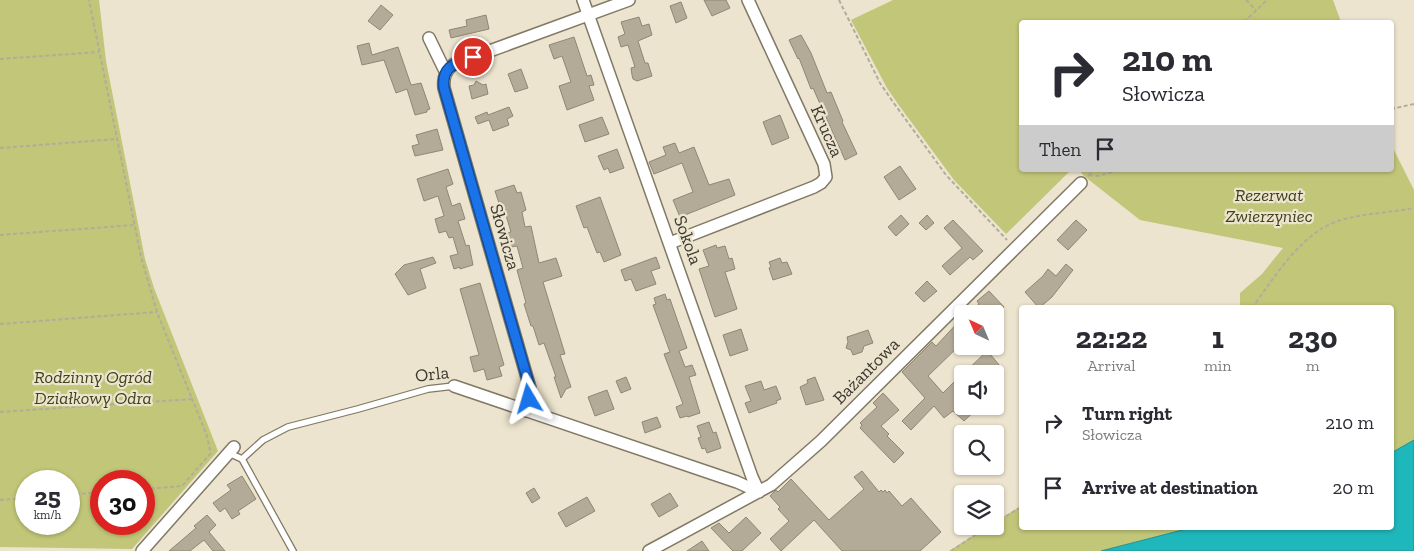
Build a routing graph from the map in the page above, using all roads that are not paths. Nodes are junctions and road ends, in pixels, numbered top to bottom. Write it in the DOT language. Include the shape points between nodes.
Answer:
graph roads {
  1 [pos="583,0"];
  2 [pos="628,0"];
  3 [pos="748,0"];
  4 [pos="588,15"];
  5 [pos="430,38"];
  6 [pos="446,73"];
  7 [pos="1081,183"];
  8 [pos="670,244"];
  9 [pos="454,386"];
  10 [pos="526,411"];
  11 [pos="231,450"];
  12 [pos="242,459"];
  13 [pos="759,492"];
  14 [pos="142,551"];
  15 [pos="293,551"];
  16 [pos="649,551"];
  1 -- 4 [label="street, Sokola"];
  2 -- 4 [label="street"];
  3 -- 8 [label="street, Krucza" via="824,164 826,177 814,187"];
  4 -- 6 [label="street" via="454,64"];
  4 -- 8 [label="street, Sokola"];
  5 -- 6 [label="street, Słowicza"];
  6 -- 10 [label="street, Słowicza" via="444,88 530,388"];
  7 -- 13 [label="street, Bażantowa" via="821,440"];
  8 -- 13 [label="street, Sokola"];
  9 -- 10 [label="street, Orla"];
  9 -- 12 [label="lane, Orla" via="428,389 288,427 263,440"];
  10 -- 13 [label="street, Orla"];
  11 -- 12 [label="lane"];
  11 -- 14 [label="street"];
  12 -- 15 [label="lane"];
  13 -- 16 [label="street, Bażantowa"];
}
